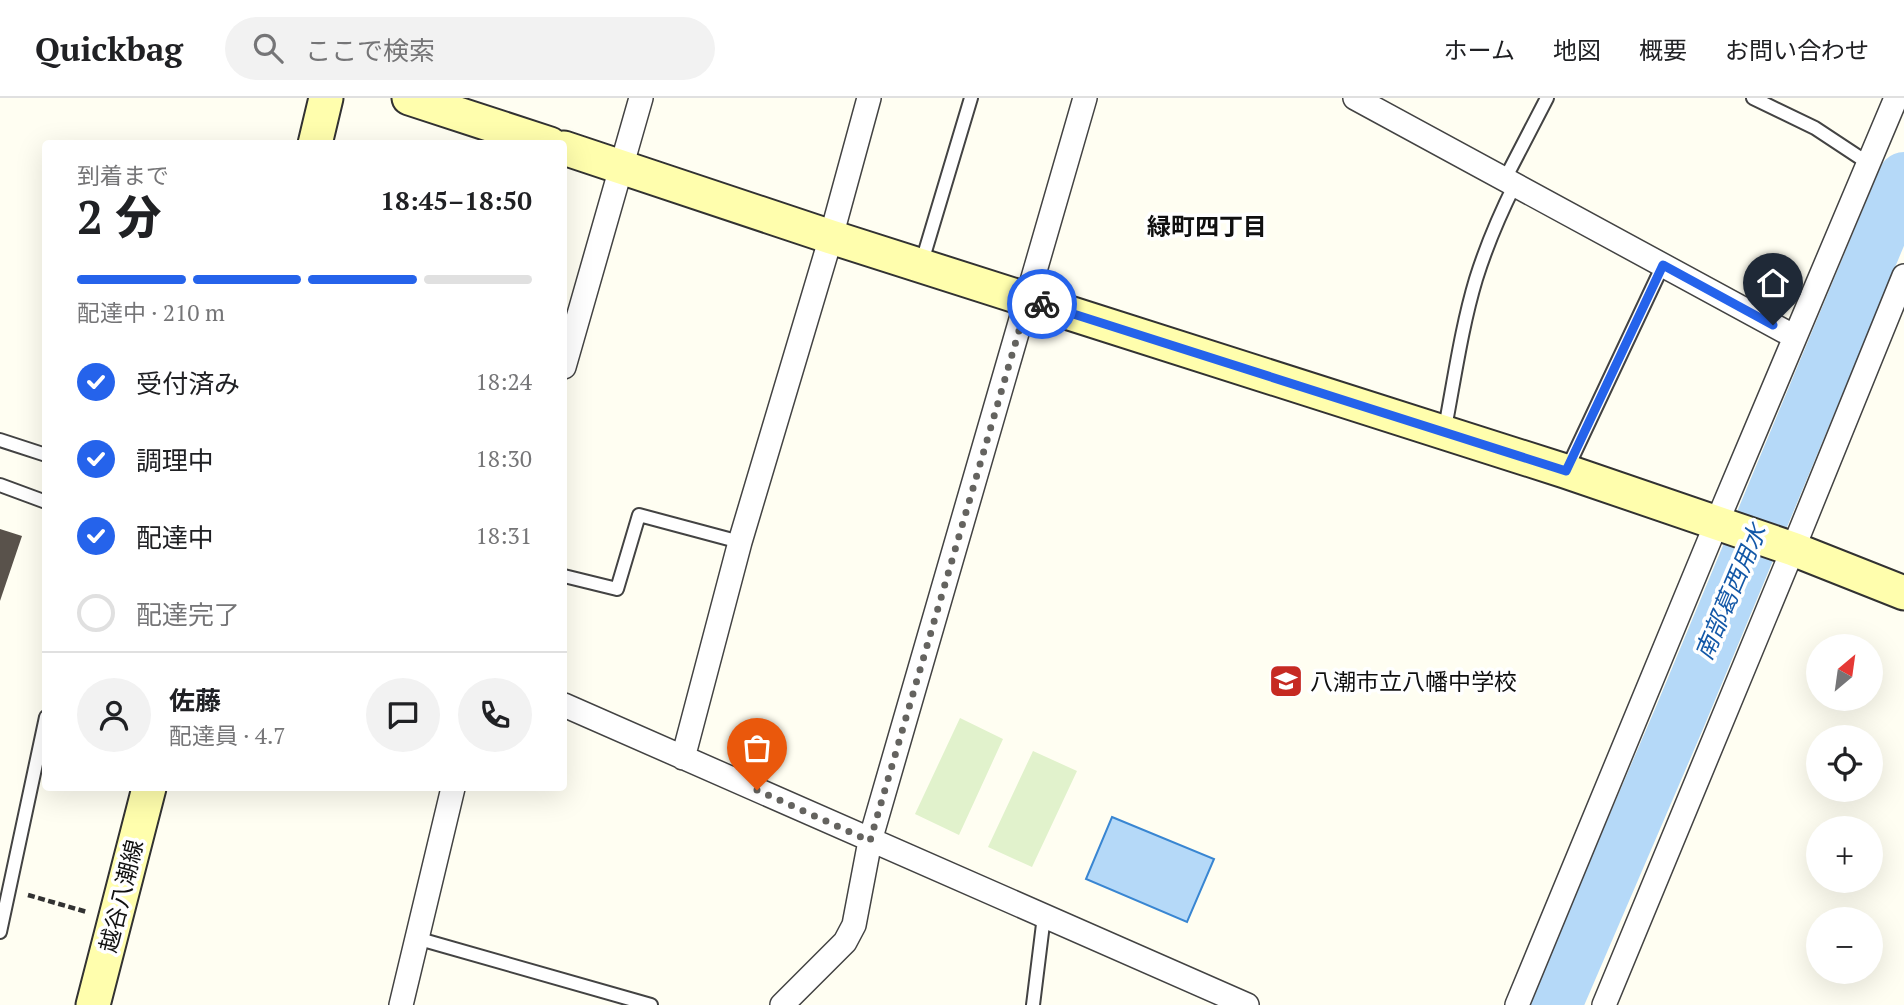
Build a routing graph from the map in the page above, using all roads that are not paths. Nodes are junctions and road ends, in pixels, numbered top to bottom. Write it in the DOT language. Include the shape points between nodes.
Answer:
graph roads {
  1 [pos="326,98"];
  2 [pos="409,98"];
  3 [pos="641,98"];
  4 [pos="869,98"];
  5 [pos="971,98"];
  6 [pos="1085,98"];
  7 [pos="1355,98"];
  8 [pos="1547,98"];
  9 [pos="1753,98"];
  10 [pos="1896,98"];
  11 [pos="316,140"];
  12 [pos="538,140"];
  13 [pos="567,149"];
  14 [pos="1868,163"];
  15 [pos="622,167"];
  16 [pos="1510,182"];
  17 [pos="831,237"];
  18 [pos="921,265"];
  19 [pos="1663,265"];
  20 [pos="1904,276"];
  21 [pos="1028,300"];
  22 [pos="1795,337"];
  23 [pos="567,357"];
  24 [pos="1444,433"];
  25 [pos="0,440"];
  26 [pos="42,454"];
  27 [pos="1566,471"];
  28 [pos="0,485"];
  29 [pos="42,501"];
  30 [pos="1723,524"];
  31 [pos="740,542"];
  32 [pos="1787,547"];
  33 [pos="567,577"];
  34 [pos="1904,593"];
  35 [pos="567,706"];
  36 [pos="42,736"];
  37 [pos="683,758"];
  38 [pos="148,791"];
  39 [pos="452,791"];
  40 [pos="870,841"];
  41 [pos="1044,916"];
  42 [pos="0,932"];
  43 [pos="416,938"];
  44 [pos="93,1005"];
  45 [pos="401,1005"];
  46 [pos="651,1005"];
  47 [pos="782,1005"];
  48 [pos="1033,1005"];
  49 [pos="1247,1005"];
  50 [pos="1517,1005"];
  51 [pos="1604,1005"];
  1 -- 11 [label="street"];
  2 -- 12 [label="street"];
  3 -- 15 [label="street"];
  4 -- 17 [label="street"];
  5 -- 18 [label="lane"];
  6 -- 21 [label="street"];
  7 -- 16 [label="street"];
  8 -- 16 [label="lane"];
  9 -- 14 [label="lane" via="1815,128"];
  10 -- 14 [label="street"];
  13 -- 15 [label="street"];
  14 -- 22 [label="street"];
  15 -- 17 [label="street"];
  15 -- 23 [label="street"];
  16 -- 19 [label="street"];
  16 -- 24 [label="lane" via="1468,309"];
  17 -- 18 [label="street"];
  17 -- 31 [label="street"];
  18 -- 21 [label="street"];
  19 -- 22 [label="street"];
  19 -- 27 [label="lane"];
  20 -- 32 [label="street"];
  21 -- 24 [label="street"];
  21 -- 40 [label="street"];
  22 -- 30 [label="street"];
  24 -- 27 [label="street"];
  25 -- 26 [label="lane"];
  27 -- 30 [label="street"];
  28 -- 29 [label="lane"];
  30 -- 32 [label="street"];
  30 -- 50 [label="street"];
  31 -- 33 [label="lane" via="639,515 617,589"];
  31 -- 37 [label="street"];
  32 -- 34 [label="street"];
  32 -- 51 [label="street"];
  35 -- 37 [label="street"];
  36 -- 42 [label="lane"];
  37 -- 40 [label="street"];
  38 -- 44 [label="street, 越谷八潮線"];
  39 -- 43 [label="street"];
  40 -- 41 [label="street"];
  40 -- 47 [label="street" via="854,925 845,942"];
  41 -- 48 [label="lane"];
  41 -- 49 [label="street"];
  43 -- 45 [label="street"];
  43 -- 46 [label="lane"];
}
